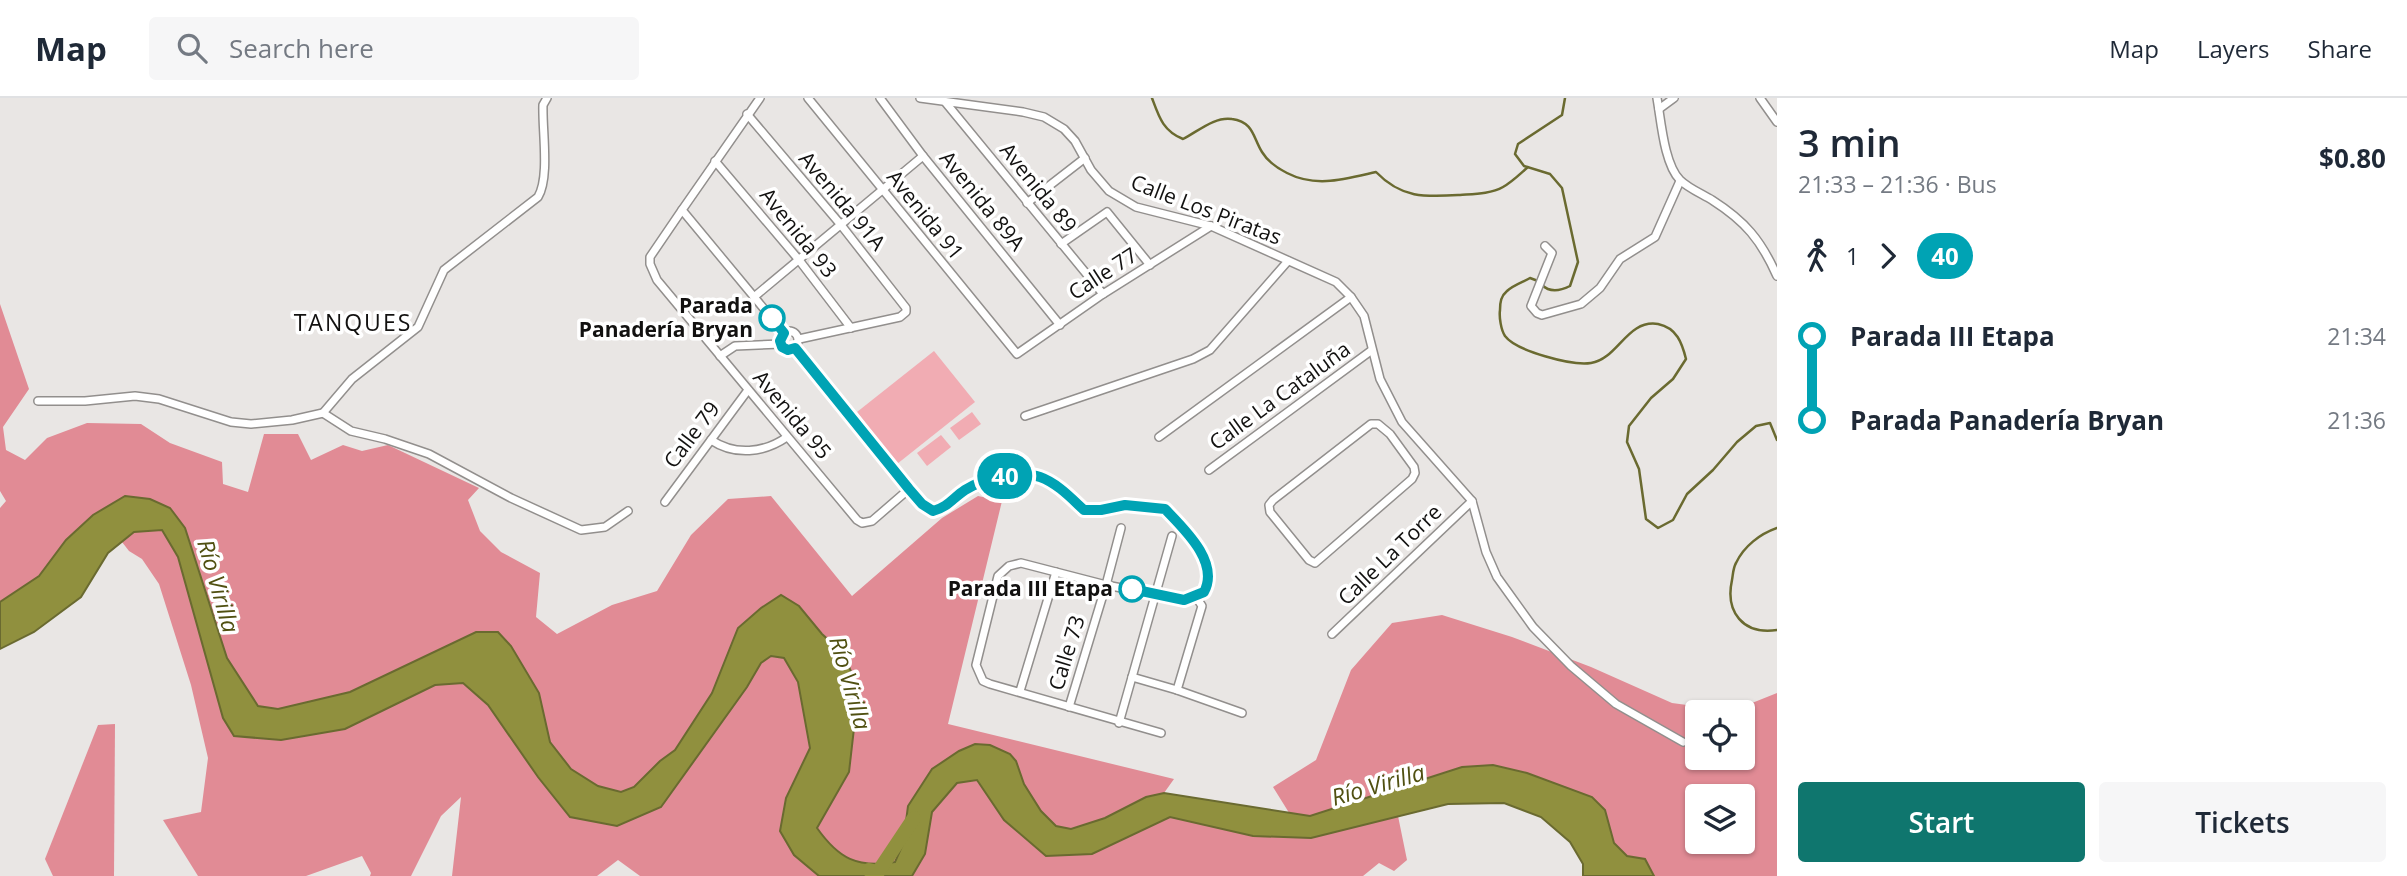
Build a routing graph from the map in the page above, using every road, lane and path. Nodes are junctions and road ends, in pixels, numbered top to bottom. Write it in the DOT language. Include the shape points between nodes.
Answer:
graph roads {
  1 [pos="547,98"];
  2 [pos="760,98"];
  3 [pos="808,98"];
  4 [pos="880,98"];
  5 [pos="920,98"];
  6 [pos="1657,98"];
  7 [pos="1674,98"];
  8 [pos="1760,98"];
  9 [pos="946,103"];
  10 [pos="1659,109"];
  11 [pos="747,114"];
  12 [pos="1777,122"];
  13 [pos="923,156"];
  14 [pos="1085,158"];
  15 [pos="715,161"];
  16 [pos="1680,181"];
  17 [pos="882,190"];
  18 [pos="1027,203"];
  19 [pos="682,210"];
  20 [pos="841,225"];
  21 [pos="1211,226"];
  22 [pos="1061,244"];
  23 [pos="1545,246"];
  24 [pos="799,260"];
  25 [pos="1288,261"];
  26 [pos="1150,264"];
  27 [pos="1777,276"];
  28 [pos="1103,294"];
  29 [pos="754,297"];
  30 [pos="1351,297"];
  31 [pos="1060,325"];
  32 [pos="851,328"];
  33 [pos="784,333"];
  34 [pos="799,339"];
  35 [pos="780,344"];
  36 [pos="795,348"];
  37 [pos="1372,350"];
  38 [pos="1017,354"];
  39 [pos="720,356"];
  40 [pos="748,390"];
  41 [pos="38,401"];
  42 [pos="323,413"];
  43 [pos="1025,416"];
  44 [pos="1402,422"];
  45 [pos="1390,434"];
  46 [pos="787,437"];
  47 [pos="1160,437"];
  48 [pos="711,440"];
  49 [pos="1209,470"];
  50 [pos="909,489"];
  51 [pos="1472,500"];
  52 [pos="664,502"];
  53 [pos="628,511"];
  54 [pos="1121,528"];
  55 [pos="1172,536"];
  56 [pos="1056,572"];
  57 [pos="1106,585"];
  58 [pos="1156,593"];
  59 [pos="1196,597"];
  60 [pos="1332,634"];
  61 [pos="1132,677"];
  62 [pos="1177,690"];
  63 [pos="1020,691"];
  64 [pos="1069,707"];
  65 [pos="1242,713"];
  66 [pos="1119,723"];
  67 [pos="1161,733"];
  68 [pos="1683,742"];
  1 -- 42 [label="street" via="538,197 444,270 418,327 352,379"];
  2 -- 11 [label="street"];
  3 -- 17 [label="street, Avenida 91"];
  4 -- 13 [label="street, Avenida 89A"];
  5 -- 9 [label="street, Calle Los Piratas"];
  6 -- 10 [label="street"];
  7 -- 10 [label="street"];
  8 -- 12 [label="street"];
  9 -- 14 [label="street, Calle Los Piratas" via="1044,117 1064,129"];
  9 -- 18 [label="street, Avenida 89"];
  10 -- 16 [label="street" via="1670,160"];
  11 -- 15 [label="street"];
  11 -- 20 [label="street, Avenida 91A"];
  13 -- 17 [label="street"];
  13 -- 31 [label="street, Avenida 89A"];
  14 -- 18 [label="street"];
  14 -- 21 [label="street, Calle Los Piratas" via="1109,191 1136,207"];
  15 -- 19 [label="street"];
  15 -- 24 [label="street, Avenida 93"];
  16 -- 23 [label="street" via="1655,237 1620,259 1600,288 1581,304 1542,315 1531,306 1552,253"];
  16 -- 27 [label="street" via="1745,224"];
  17 -- 20 [label="street"];
  17 -- 38 [label="street, Avenida 91"];
  18 -- 22 [label="street, Avenida 89"];
  19 -- 29 [label="street"];
  19 -- 39 [label="street, Avenida 95" via="654,249 650,264 657,280"];
  20 -- 24 [label="street"];
  20 -- 32 [label="street, Avenida 91A" via="906,312"];
  21 -- 25 [label="street, Calle Los Piratas"];
  21 -- 26 [label="street, Calle 77"];
  22 -- 26 [label="street" via="1107,212"];
  22 -- 28 [label="street, Avenida 89"];
  24 -- 29 [label="street"];
  24 -- 32 [label="street, Avenida 93"];
  25 -- 30 [label="street, Calle Los Piratas" via="1338,281"];
  25 -- 43 [label="street" via="1210,350"];
  26 -- 28 [label="street, Calle 77"];
  28 -- 31 [label="street, Calle 77"];
  29 -- 33 [label="street"];
  30 -- 37 [label="street, Calle Los Piratas" via="1364,316"];
  30 -- 47 [label="street"];
  31 -- 38 [label="street, Calle 77"];
  32 -- 34 [label="street"];
  33 -- 34 [label="street" via="791,331"];
  33 -- 35 [label="street"];
  34 -- 36 [label="street"];
  35 -- 36 [label="street" via="785,349"];
  35 -- 39 [label="street" via="735,346"];
  36 -- 50 [label="street"];
  37 -- 44 [label="street, Calle Los Piratas" via="1380,379"];
  37 -- 49 [label="street, Calle La Cataluña"];
  39 -- 40 [label="street, Avenida 95"];
  40 -- 46 [label="street, Avenida 95"];
  40 -- 48 [label="street, Calle 79"];
  41 -- 42 [label="street" via="159,398 231,422 251,424"];
  42 -- 53 [label="street" via="351,431 429,454 580,530 605,527"];
  44 -- 45 [label="street"];
  44 -- 51 [label="street, Calle Los Piratas"];
  45 -- 45 [label="street" via="1414,467 1412,480 1321,559 1309,560 1269,505 1371,424"];
  46 -- 48 [label="street" via="769,448 751,450 728,449"];
  46 -- 50 [label="street, Avenida 95" via="862,523 872,521"];
  48 -- 52 [label="street, Calle 79"];
  50 -- 59 [label="street" via="933,511 984,481 1039,476 1084,510 1125,505 1165,509 1185,530 1208,569 1208,585"];
  51 -- 60 [label="street, Calle La Torre"];
  51 -- 68 [label="street, Calle Los Piratas" via="1497,577 1533,627 1616,704"];
  54 -- 57 [label="street, Calle 73"];
  55 -- 58 [label="street"];
  56 -- 57 [label="street"];
  56 -- 63 [label="street"];
  56 -- 63 [label="street" via="1021,563 998,576 976,665 983,681"];
  57 -- 58 [label="street"];
  57 -- 64 [label="street, Calle 73"];
  58 -- 59 [label="street" via="1184,600"];
  58 -- 61 [label="street"];
  59 -- 62 [label="street" via="1202,606"];
  61 -- 62 [label="street"];
  61 -- 66 [label="street"];
  62 -- 65 [label="street"];
  63 -- 64 [label="street"];
  64 -- 66 [label="street"];
  66 -- 67 [label="street"];
}
